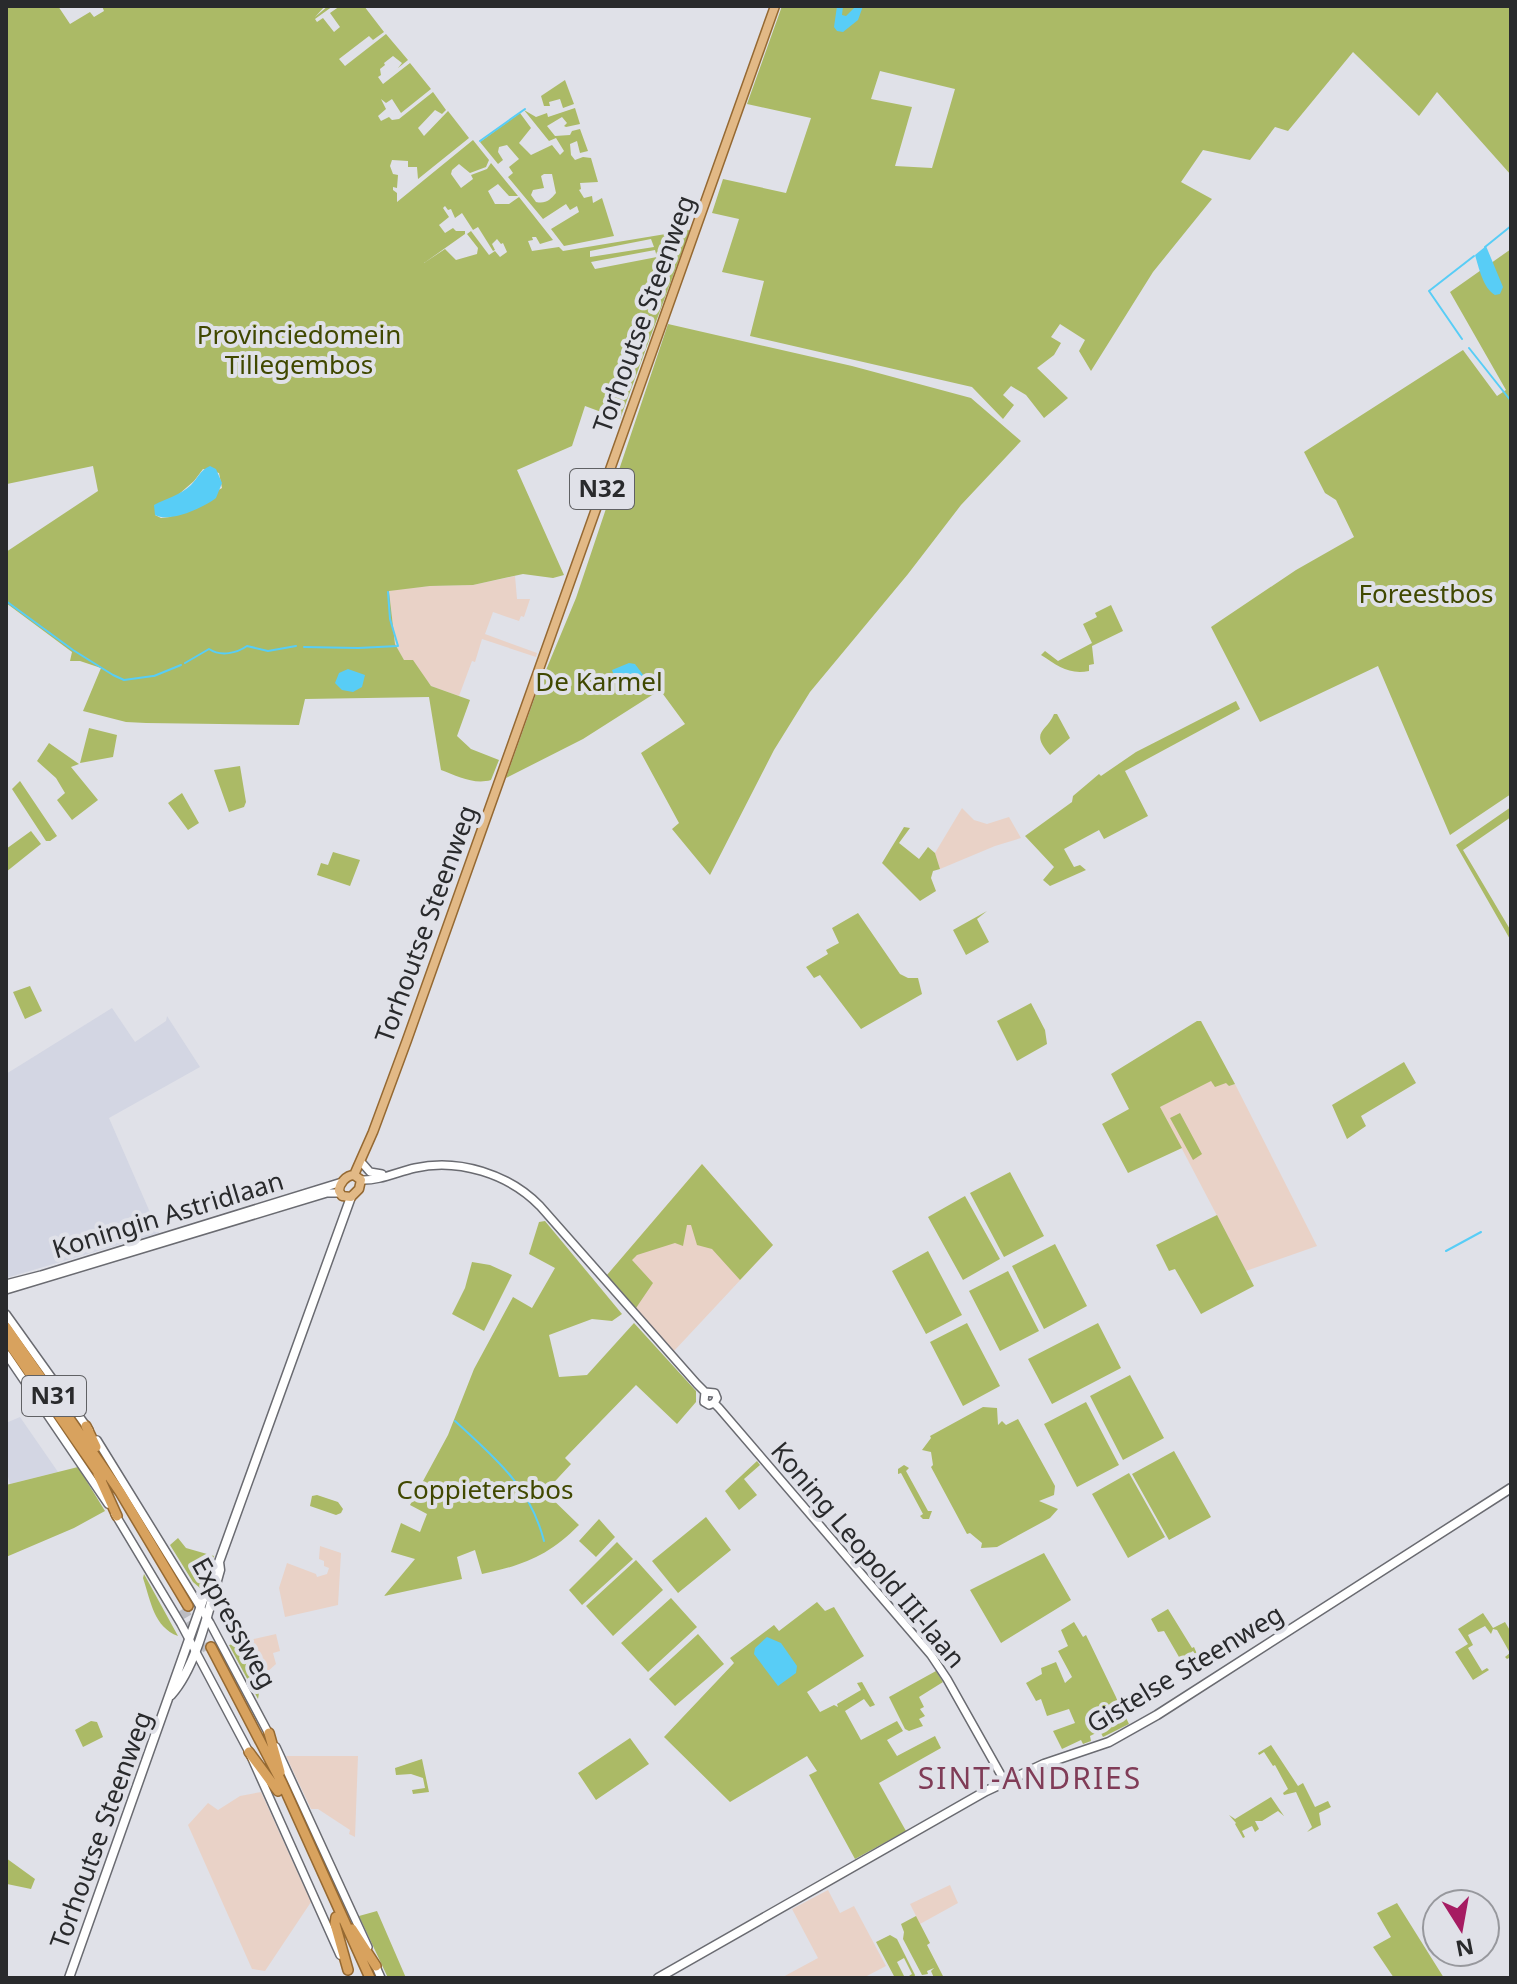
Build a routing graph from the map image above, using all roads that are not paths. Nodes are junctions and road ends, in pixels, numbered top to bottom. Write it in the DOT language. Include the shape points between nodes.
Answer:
graph roads {
  1 [pos="775,6"];
  2 [pos="373,1132"];
  3 [pos="363,1164"];
  4 [pos="392,1174"];
  5 [pos="358,1180"];
  6 [pos="342,1182"];
  7 [pos="344,1195"];
  8 [pos="225,1222"];
  9 [pos="6,1284"];
  10 [pos="6,1290"];
  11 [pos="6,1314"];
  12 [pos="6,1327"];
  13 [pos="6,1339"];
  14 [pos="6,1354"];
  15 [pos="86,1426"];
  16 [pos="100,1468"];
  17 [pos="1511,1488"];
  18 [pos="117,1516"];
  19 [pos="219,1562"];
  20 [pos="185,1607"];
  21 [pos="200,1607"];
  22 [pos="206,1618"];
  23 [pos="189,1639"];
  24 [pos="209,1648"];
  25 [pos="195,1650"];
  26 [pos="171,1695"];
  27 [pos="269,1733"];
  28 [pos="249,1752"];
  29 [pos="1005,1782"];
  30 [pos="280,1787"];
  31 [pos="339,1917"];
  32 [pos="376,1966"];
  33 [pos="350,1974"];
  34 [pos="69,1978"];
  35 [pos="363,1978"];
  36 [pos="370,1978"];
  37 [pos="381,1978"];
  38 [pos="658,1978"];
  1 -- 2 [label="main road, Torhoutse Steenweg / N32"];
  2 -- 3 [label="main road, Torhoutse Steenweg / N32"];
  2 -- 5 [label="main road, Torhoutse Steenweg / N32"];
  3 -- 4 [label="street" via="370,1172"];
  3 -- 5 [label="main road, Torhoutse Steenweg / N32"];
  4 -- 5 [label="street, Koning Leopold III-laan"];
  4 -- 29 [label="street, Koning Leopold III-laan" via="431,1165 460,1167 491,1175 540,1206 705,1392 704,1402 714,1403 931,1655"];
  5 -- 6 [label="main road"];
  5 -- 7 [label="main road, N32"];
  6 -- 7 [label="main road"];
  6 -- 8 [label="street, Koningin Astridlaan"];
  7 -- 8 [label="street, Koningin Astridlaan" via="327,1193"];
  7 -- 19 [label="main road, Torhoutse Steenweg" via="328,1255"];
  8 -- 9 [label="street, Koningin Astridlaan"];
  8 -- 10 [label="street, Koningin Astridlaan"];
  11 -- 15 [label="street, Expressweg"];
  12 -- 16 [label="highway, Expressweg / N31"];
  13 -- 16 [label="highway, Expressweg / N31"];
  14 -- 18 [label="street, Expressweg"];
  15 -- 16 [label="highway"];
  15 -- 21 [label="street, Expressweg"];
  16 -- 18 [label="highway" via="99,1480"];
  16 -- 20 [label="highway, Expressweg / N31"];
  17 -- 29 [label="main road, Gistelse Steenweg" via="1148,1721 1109,1742"];
  18 -- 23 [label="street, Expressweg"];
  19 -- 21 [label="main road, Torhoutse Steenweg"];
  19 -- 22 [label="main road, Torhoutse Steenweg"];
  21 -- 22 [label="street, Expressweg"];
  21 -- 23 [label="main road, Torhoutse Steenweg"];
  22 -- 25 [label="main road, Torhoutse Steenweg"];
  22 -- 27 [label="street, Expressweg"];
  23 -- 25 [label="street, Expressweg"];
  23 -- 26 [label="main road, Torhoutse Steenweg"];
  24 -- 30 [label="highway, Expressweg"];
  25 -- 26 [label="main road, Torhoutse Steenweg"];
  25 -- 28 [label="street, Expressweg"];
  26 -- 34 [label="main road, Torhoutse Steenweg"];
  27 -- 30 [label="highway"];
  27 -- 32 [label="street, Expressweg"];
  28 -- 30 [label="highway"];
  28 -- 33 [label="street, Expressweg"];
  29 -- 38 [label="main road, Gistelse Steenweg"];
  30 -- 31 [label="highway, Expressweg"];
  31 -- 32 [label="highway"];
  31 -- 33 [label="highway" via="335,1924"];
  31 -- 35 [label="highway, Expressweg"];
  31 -- 36 [label="highway, Expressweg"];
  32 -- 37 [label="street, Expressweg"];
}
